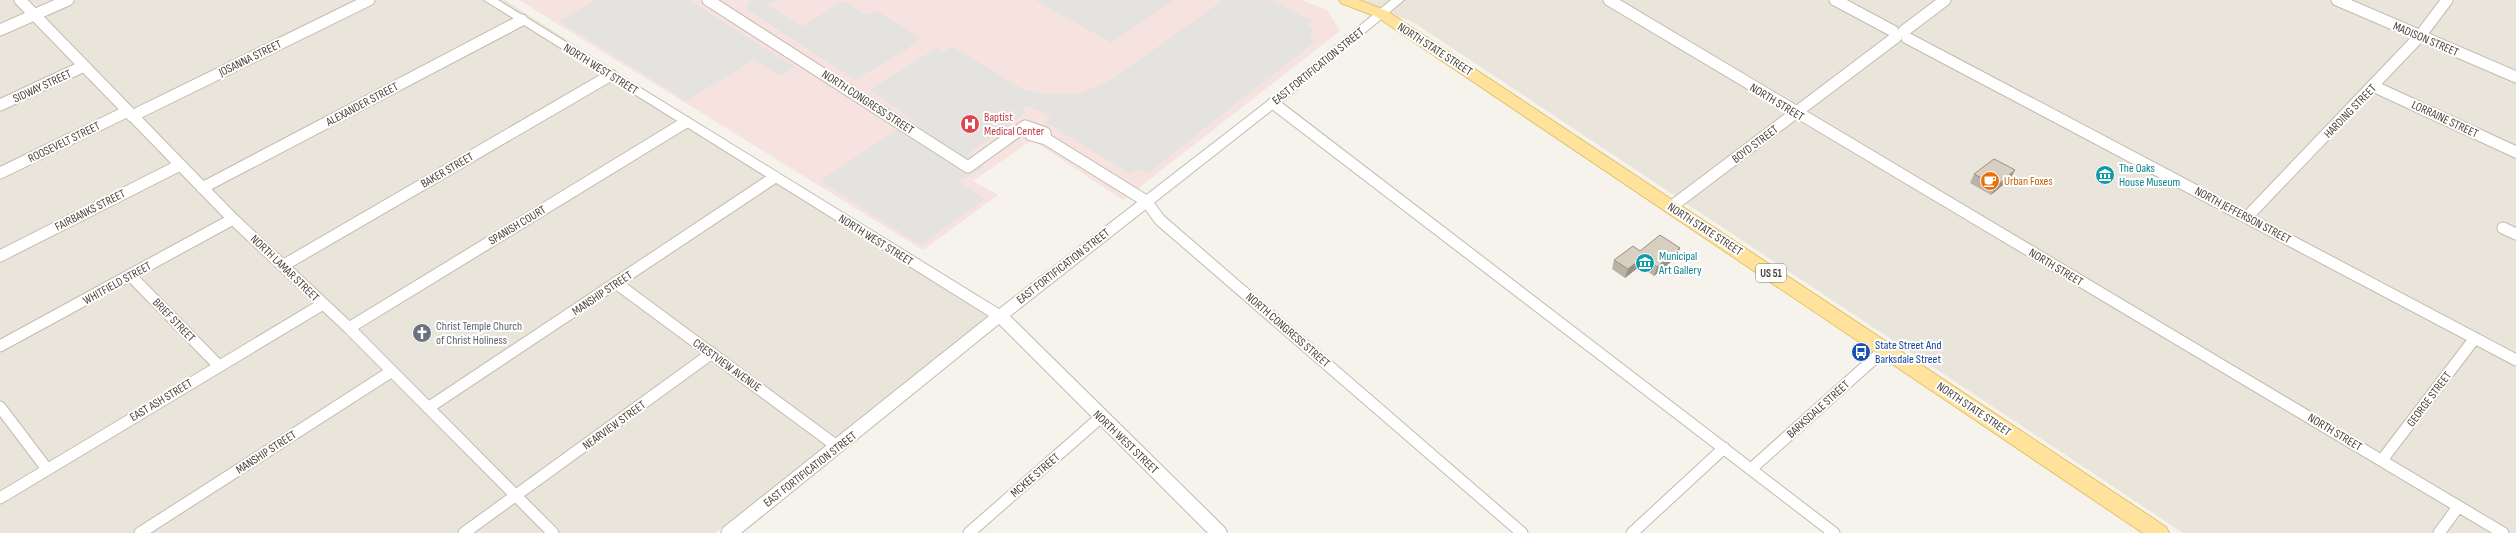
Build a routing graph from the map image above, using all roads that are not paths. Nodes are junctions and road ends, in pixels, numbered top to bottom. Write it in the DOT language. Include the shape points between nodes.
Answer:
graph roads {
  1 [pos="20,0"];
  2 [pos="68,0"];
  3 [pos="369,0"];
  4 [pos="490,0"];
  5 [pos="708,0"];
  6 [pos="1346,0"];
  7 [pos="1398,0"];
  8 [pos="1610,0"];
  9 [pos="1835,0"];
  10 [pos="1946,0"];
  11 [pos="2337,0"];
  12 [pos="2447,0"];
  13 [pos="1382,14"];
  14 [pos="34,15"];
  15 [pos="522,20"];
  16 [pos="0,30"];
  17 [pos="1900,34"];
  18 [pos="2420,36"];
  19 [pos="84,66"];
  20 [pos="611,76"];
  21 [pos="2516,77"];
  22 [pos="2373,86"];
  23 [pos="1273,102"];
  24 [pos="0,105"];
  25 [pos="1796,113"];
  26 [pos="130,114"];
  27 [pos="686,122"];
  28 [pos="2516,152"];
  29 [pos="180,165"];
  30 [pos="0,173"];
  31 [pos="775,177"];
  32 [pos="202,188"];
  33 [pos="1146,201"];
  34 [pos="1671,207"];
  35 [pos="2247,217"];
  36 [pos="233,219"];
  37 [pos="2503,228"];
  38 [pos="2516,234"];
  39 [pos="0,256"];
  40 [pos="284,265"];
  41 [pos="130,275"];
  42 [pos="616,283"];
  43 [pos="323,304"];
  44 [pos="1000,316"];
  45 [pos="348,328"];
  46 [pos="2475,338"];
  47 [pos="0,346"];
  48 [pos="1885,349"];
  49 [pos="712,353"];
  50 [pos="2516,360"];
  51 [pos="218,366"];
  52 [pos="392,371"];
  53 [pos="0,407"];
  54 [pos="428,408"];
  55 [pos="1101,417"];
  56 [pos="838,447"];
  57 [pos="1724,448"];
  58 [pos="2382,460"];
  59 [pos="47,469"];
  60 [pos="1751,469"];
  61 [pos="515,497"];
  62 [pos="0,498"];
  63 [pos="2458,507"];
  64 [pos="140,533"];
  65 [pos="464,533"];
  66 [pos="553,533"];
  67 [pos="729,533"];
  68 [pos="969,533"];
  69 [pos="1219,533"];
  70 [pos="1522,533"];
  71 [pos="1632,533"];
  72 [pos="1834,533"];
  73 [pos="2159,533"];
  74 [pos="2439,533"];
  75 [pos="2503,533"];
  1 -- 14 [label="street, NORTH LAMAR STREET"];
  2 -- 14 [label="street"];
  3 -- 26 [label="street, JOSANNA STREET"];
  4 -- 15 [label="street, NORTH WEST STREET"];
  5 -- 33 [label="street, NORTH CONGRESS STREET" via="968,167 1025,126 1031,135 1046,139"];
  6 -- 13 [label="main road, NORTH STATE STREET / US 51"];
  7 -- 13 [label="street, EAST FORTIFICATION STREET"];
  8 -- 25 [label="street, NORTH STREET"];
  9 -- 17 [label="street, NORTH JEFFERSON STREET"];
  10 -- 17 [label="street, BOYD STREET"];
  11 -- 18 [label="street, MADISON STREET"];
  12 -- 18 [label="street, HARDING STREET"];
  13 -- 23 [label="street, EAST FORTIFICATION STREET"];
  13 -- 34 [label="main road, NORTH STATE STREET / US 51"];
  14 -- 16 [label="street"];
  14 -- 19 [label="street, NORTH LAMAR STREET"];
  15 -- 20 [label="street, NORTH WEST STREET"];
  15 -- 32 [label="street, ALEXANDER STREET"];
  17 -- 25 [label="street, BOYD STREET"];
  17 -- 35 [label="street, NORTH JEFFERSON STREET"];
  18 -- 21 [label="street, MADISON STREET"];
  18 -- 22 [label="street, HARDING STREET"];
  19 -- 24 [label="street, SIDWAY STREET"];
  19 -- 26 [label="street, NORTH LAMAR STREET"];
  20 -- 27 [label="street, NORTH WEST STREET"];
  20 -- 40 [label="street, BAKER STREET"];
  22 -- 28 [label="street, LORRAINE STREET"];
  22 -- 35 [label="street, HARDING STREET"];
  23 -- 33 [label="street, EAST FORTIFICATION STREET"];
  23 -- 57 [label="street"];
  25 -- 34 [label="street, BOYD STREET"];
  25 -- 58 [label="street, NORTH STREET"];
  26 -- 29 [label="street, NORTH LAMAR STREET"];
  26 -- 30 [label="street, ROOSEVELT STREET"];
  27 -- 31 [label="street, NORTH WEST STREET"];
  27 -- 45 [label="street, SPANISH COURT"];
  29 -- 32 [label="street, NORTH LAMAR STREET"];
  29 -- 39 [label="street, FAIRBANKS STREET"];
  31 -- 42 [label="street, MANSHIP STREET"];
  31 -- 44 [label="street, NORTH WEST STREET"];
  32 -- 36 [label="street, NORTH LAMAR STREET"];
  33 -- 44 [label="street, EAST FORTIFICATION STREET"];
  33 -- 70 [label="street, NORTH CONGRESS STREET" via="1160,220"];
  34 -- 48 [label="main road, NORTH STATE STREET / US 51"];
  35 -- 46 [label="street, NORTH JEFFERSON STREET"];
  36 -- 40 [label="street, NORTH LAMAR STREET"];
  36 -- 41 [label="street, WHITFIELD STREET"];
  37 -- 38 [label="street"];
  40 -- 43 [label="street, NORTH LAMAR STREET"];
  41 -- 47 [label="street, WHITFIELD STREET"];
  41 -- 51 [label="street, BRIEF STREET"];
  42 -- 49 [label="street, CRESTVIEW AVENUE"];
  42 -- 54 [label="street, MANSHIP STREET"];
  43 -- 45 [label="street, NORTH LAMAR STREET"];
  43 -- 51 [label="street, EAST ASH STREET"];
  44 -- 55 [label="street, NORTH WEST STREET"];
  44 -- 56 [label="street, EAST FORTIFICATION STREET"];
  45 -- 52 [label="street, NORTH LAMAR STREET"];
  46 -- 50 [label="street, NORTH JEFFERSON STREET"];
  46 -- 58 [label="street, GEORGE STREET"];
  48 -- 60 [label="street, BARKSDALE STREET"];
  48 -- 73 [label="main road, NORTH STATE STREET / US 51"];
  49 -- 56 [label="street, CRESTVIEW AVENUE"];
  49 -- 61 [label="street, NEARVIEW STREET"];
  51 -- 59 [label="street, EAST ASH STREET"];
  52 -- 54 [label="street, NORTH LAMAR STREET"];
  52 -- 64 [label="street, MANSHIP STREET"];
  53 -- 59 [label="street"];
  54 -- 61 [label="street, NORTH LAMAR STREET"];
  55 -- 68 [label="street, MCKEE STREET"];
  55 -- 69 [label="street, NORTH WEST STREET"];
  56 -- 67 [label="street, EAST FORTIFICATION STREET"];
  57 -- 60 [label="street"];
  57 -- 71 [label="street"];
  58 -- 63 [label="street, NORTH STREET"];
  59 -- 62 [label="street, EAST ASH STREET"];
  60 -- 72 [label="street"];
  61 -- 65 [label="street, NEARVIEW STREET"];
  61 -- 66 [label="street, NORTH LAMAR STREET"];
  63 -- 74 [label="street"];
  63 -- 75 [label="street, NORTH STREET"];
}
